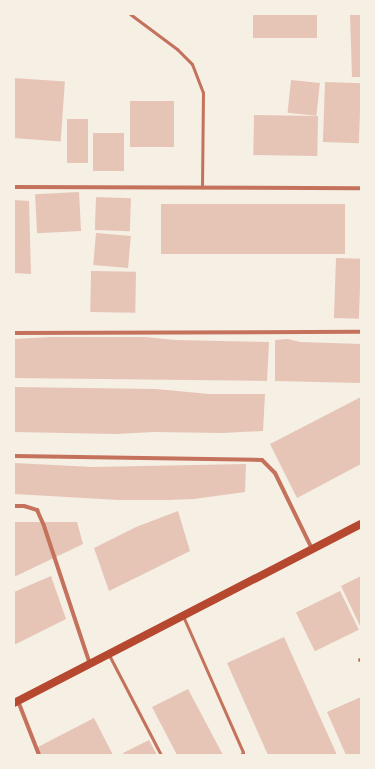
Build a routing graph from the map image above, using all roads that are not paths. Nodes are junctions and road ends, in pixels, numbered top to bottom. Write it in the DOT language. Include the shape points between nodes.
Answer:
graph roads {
  1 [pos="130,14"];
  2 [pos="202,187"];
  3 [pos="14,188"];
  4 [pos="361,188"];
  5 [pos="361,332"];
  6 [pos="14,333"];
  7 [pos="14,456"];
  8 [pos="14,506"];
  9 [pos="361,524"];
  10 [pos="312,549"];
  11 [pos="183,616"];
  12 [pos="109,654"];
  13 [pos="90,664"];
  14 [pos="16,702"];
  15 [pos="39,755"];
  16 [pos="161,755"];
  17 [pos="241,755"];
  1 -- 2 [label="lane" via="177,49 192,64 203,92"];
  2 -- 3 [label="street"];
  2 -- 4 [label="street"];
  5 -- 6 [label="street"];
  7 -- 10 [label="street" via="262,460 275,473"];
  8 -- 13 [label="street" via="37,510"];
  9 -- 10 [label="main road"];
  10 -- 11 [label="main road"];
  11 -- 12 [label="main road"];
  11 -- 17 [label="lane" via="243,752"];
  12 -- 13 [label="main road"];
  12 -- 16 [label="lane"];
  13 -- 14 [label="main road"];
  14 -- 15 [label="street"];
}
